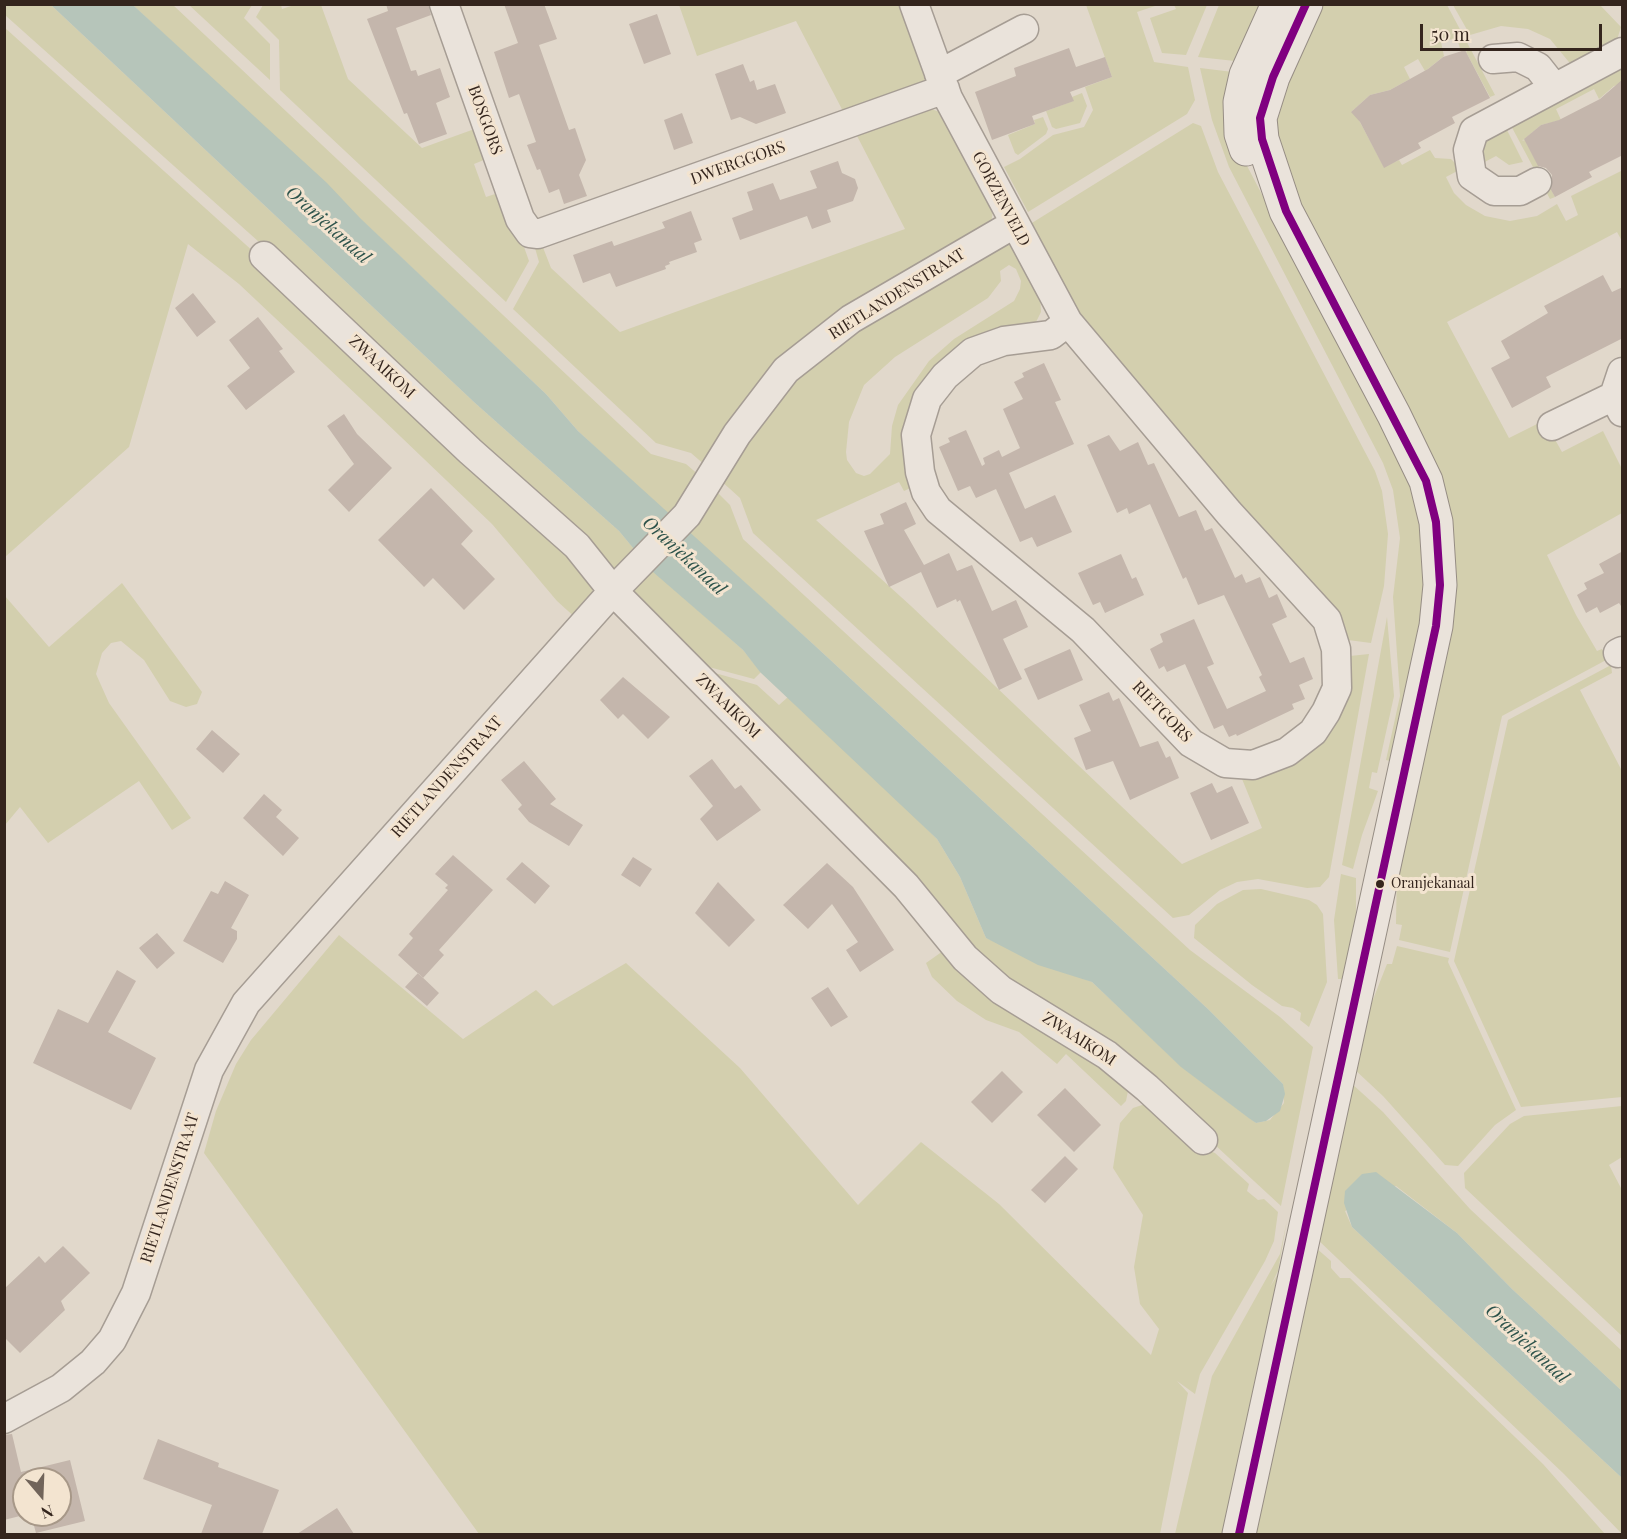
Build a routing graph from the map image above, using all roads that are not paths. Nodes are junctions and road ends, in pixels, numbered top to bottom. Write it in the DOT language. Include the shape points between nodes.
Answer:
graph roads {
  1 [pos="444,4"];
  2 [pos="914,4"];
  3 [pos="1278,4"];
  4 [pos="1306,4"];
  5 [pos="1024,29"];
  6 [pos="1623,52"];
  7 [pos="1493,59"];
  8 [pos="942,82"];
  9 [pos="1554,86"];
  10 [pos="1537,182"];
  11 [pos="1286,211"];
  12 [pos="1014,224"];
  13 [pos="530,233"];
  14 [pos="264,256"];
  15 [pos="1068,322"];
  16 [pos="1620,393"];
  17 [pos="1552,426"];
  18 [pos="613,591"];
  19 [pos="1203,1140"];
  20 [pos="4,1419"];
  21 [pos="1239,1534"];
  1 -- 13 [label="street, BOSGORS" via="520,219"];
  2 -- 8 [label="street, GORZENVELD"];
  3 -- 11 [label="street" via="1246,75 1240,118 1241,134 1257,174"];
  4 -- 11 [label="street" via="1273,77 1260,118 1262,140"];
  5 -- 8 [label="street"];
  6 -- 9 [label="street"];
  7 -- 9 [label="street" via="1518,57 1538,67"];
  8 -- 12 [label="street, GORZENVELD"];
  8 -- 13 [label="street, DWERGGORS" via="538,234"];
  9 -- 10 [label="street" via="1474,131 1468,150 1472,176 1494,191 1520,191"];
  11 -- 21 [label="street" via="1426,481 1436,522 1440,585 1436,626"];
  12 -- 15 [label="street, GORZENVELD"];
  12 -- 18 [label="street, RIETLANDENSTRAAT" via="851,319 786,370 736,434 687,515"];
  14 -- 18 [label="street, ZWAAIKOM" via="470,451 577,546"];
  15 -- 15 [label="street, RIETGORS" via="1229,513 1327,620 1336,649 1337,688 1313,732 1287,752 1253,765 1225,763 1191,743 1083,630 938,510 926,492 916,435 927,399 945,376 973,352 1004,341 1051,334"];
  16 -- 17 [label="street"];
  18 -- 19 [label="street, ZWAAIKOM" via="906,886 964,958 1001,990 1107,1055"];
  18 -- 20 [label="street, RIETLANDENSTRAAT" via="246,1003 209,1070 136,1293 112,1340 61,1388"];
}
